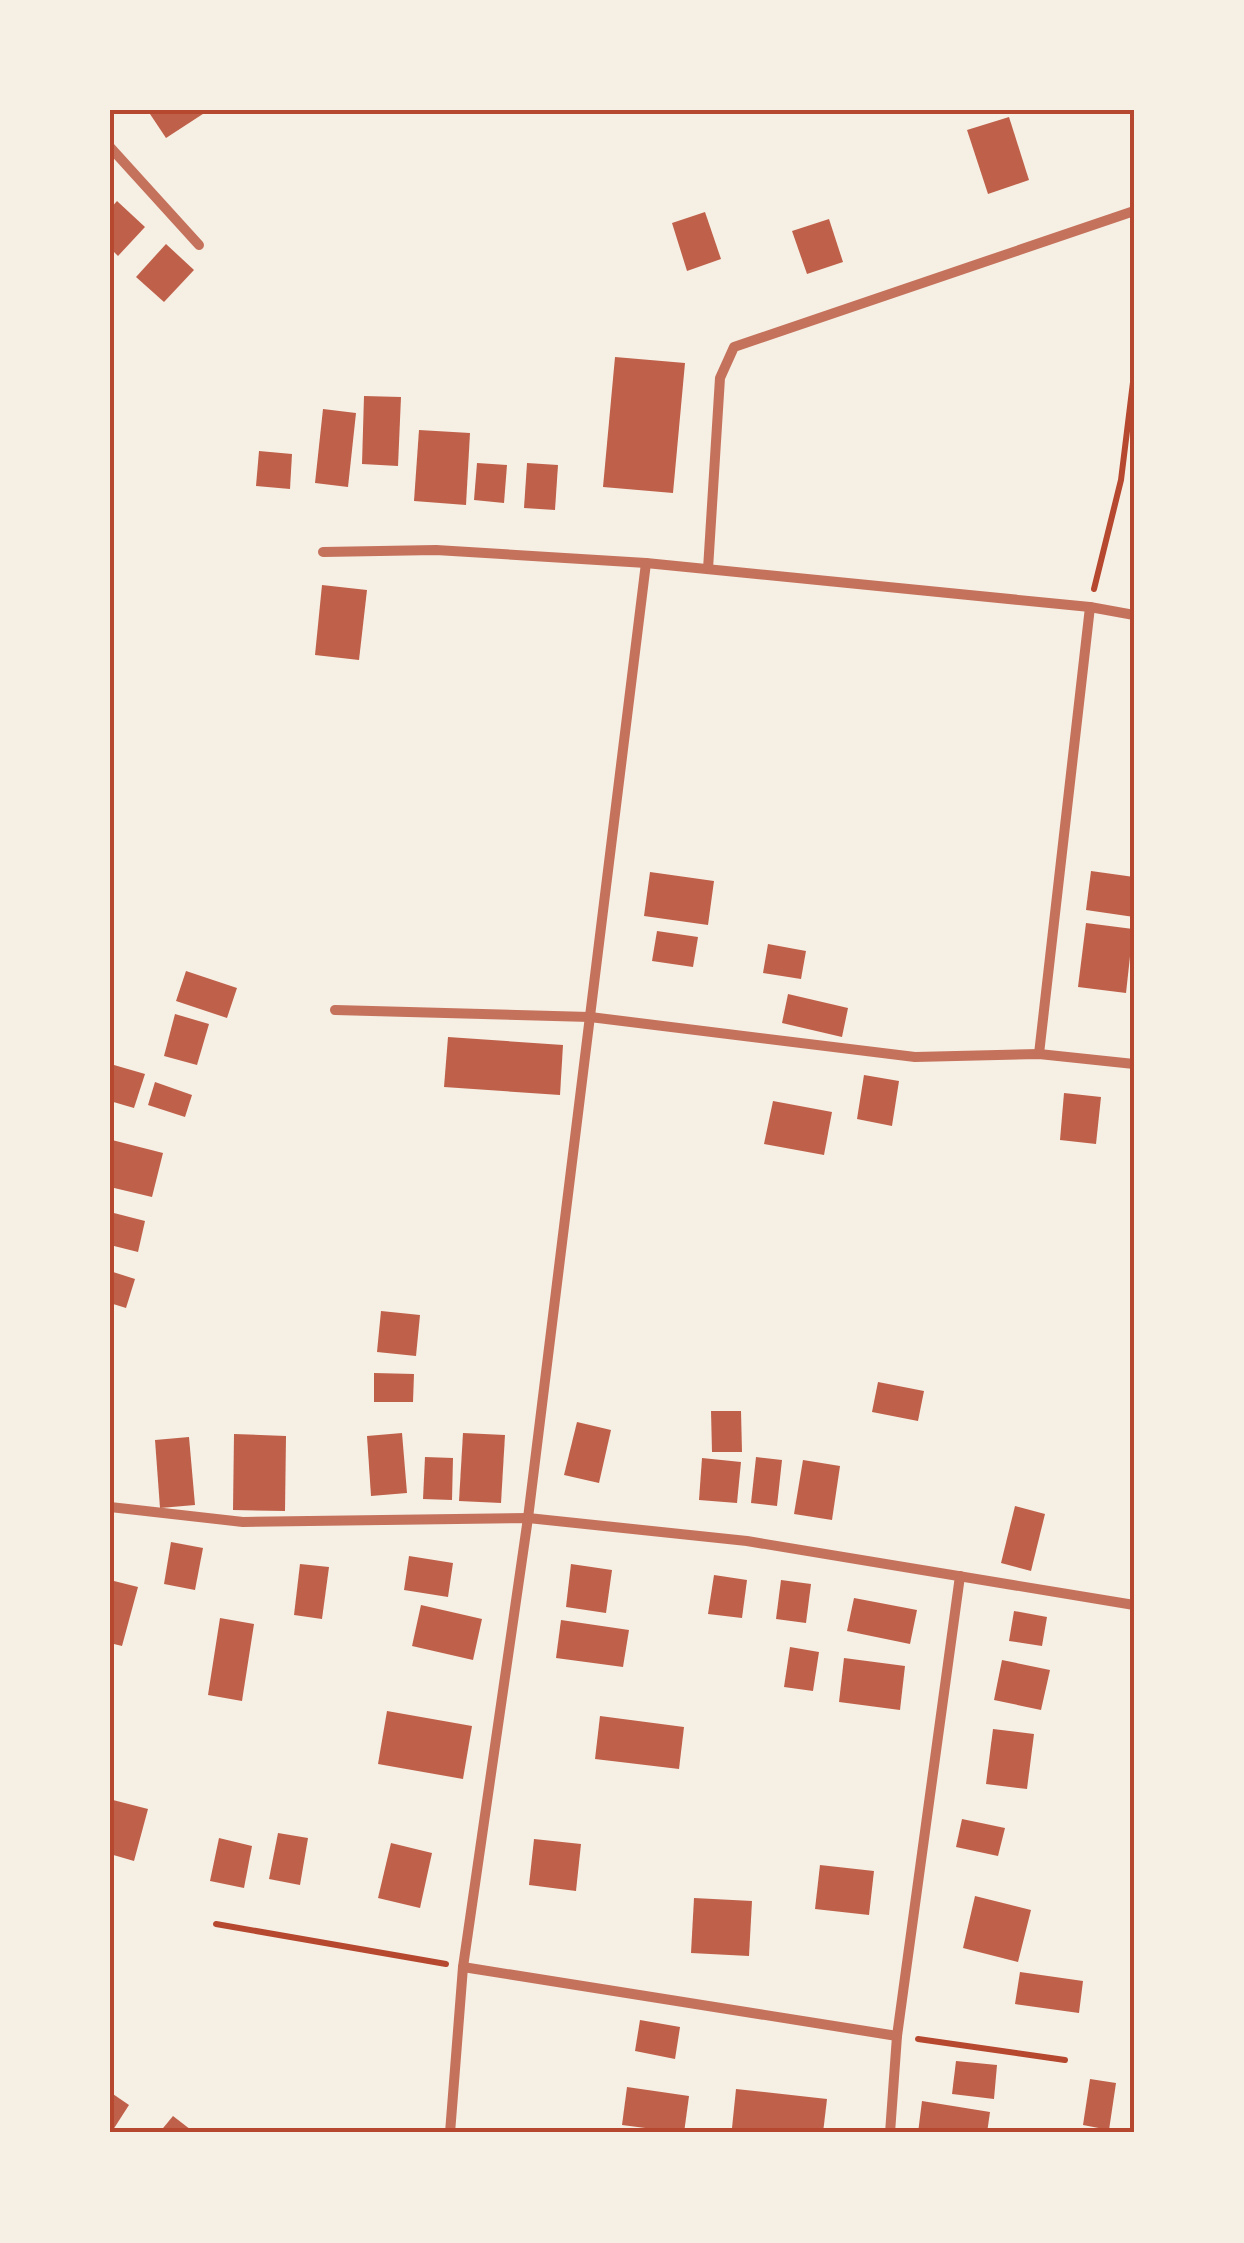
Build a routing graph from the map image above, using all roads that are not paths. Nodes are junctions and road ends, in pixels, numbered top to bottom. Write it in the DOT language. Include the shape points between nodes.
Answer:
graph roads {
  1 [pos="110,147"];
  2 [pos="1134,211"];
  3 [pos="199,245"];
  4 [pos="323,552"];
  5 [pos="646,563"];
  6 [pos="708,569"];
  7 [pos="1090,607"];
  8 [pos="1134,615"];
  9 [pos="335,1010"];
  10 [pos="590,1017"];
  11 [pos="1039,1054"];
  12 [pos="1134,1064"];
  13 [pos="110,1507"];
  14 [pos="528,1518"];
  15 [pos="960,1576"];
  16 [pos="1134,1606"];
  17 [pos="463,1967"];
  18 [pos="897,2036"];
  19 [pos="450,2133"];
  20 [pos="890,2133"];
  1 -- 3 [label="street"];
  2 -- 6 [label="street" via="734,348 720,378"];
  4 -- 5 [label="street" via="436,550"];
  5 -- 6 [label="street"];
  5 -- 10 [label="street"];
  6 -- 7 [label="street"];
  7 -- 8 [label="street"];
  7 -- 11 [label="street"];
  9 -- 10 [label="street"];
  10 -- 11 [label="street" via="915,1057"];
  10 -- 14 [label="street"];
  11 -- 12 [label="street"];
  13 -- 14 [label="street" via="243,1522"];
  14 -- 15 [label="street" via="746,1541"];
  14 -- 17 [label="street"];
  15 -- 16 [label="street"];
  15 -- 18 [label="street"];
  17 -- 18 [label="street"];
  17 -- 19 [label="street"];
  18 -- 20 [label="street"];
}
